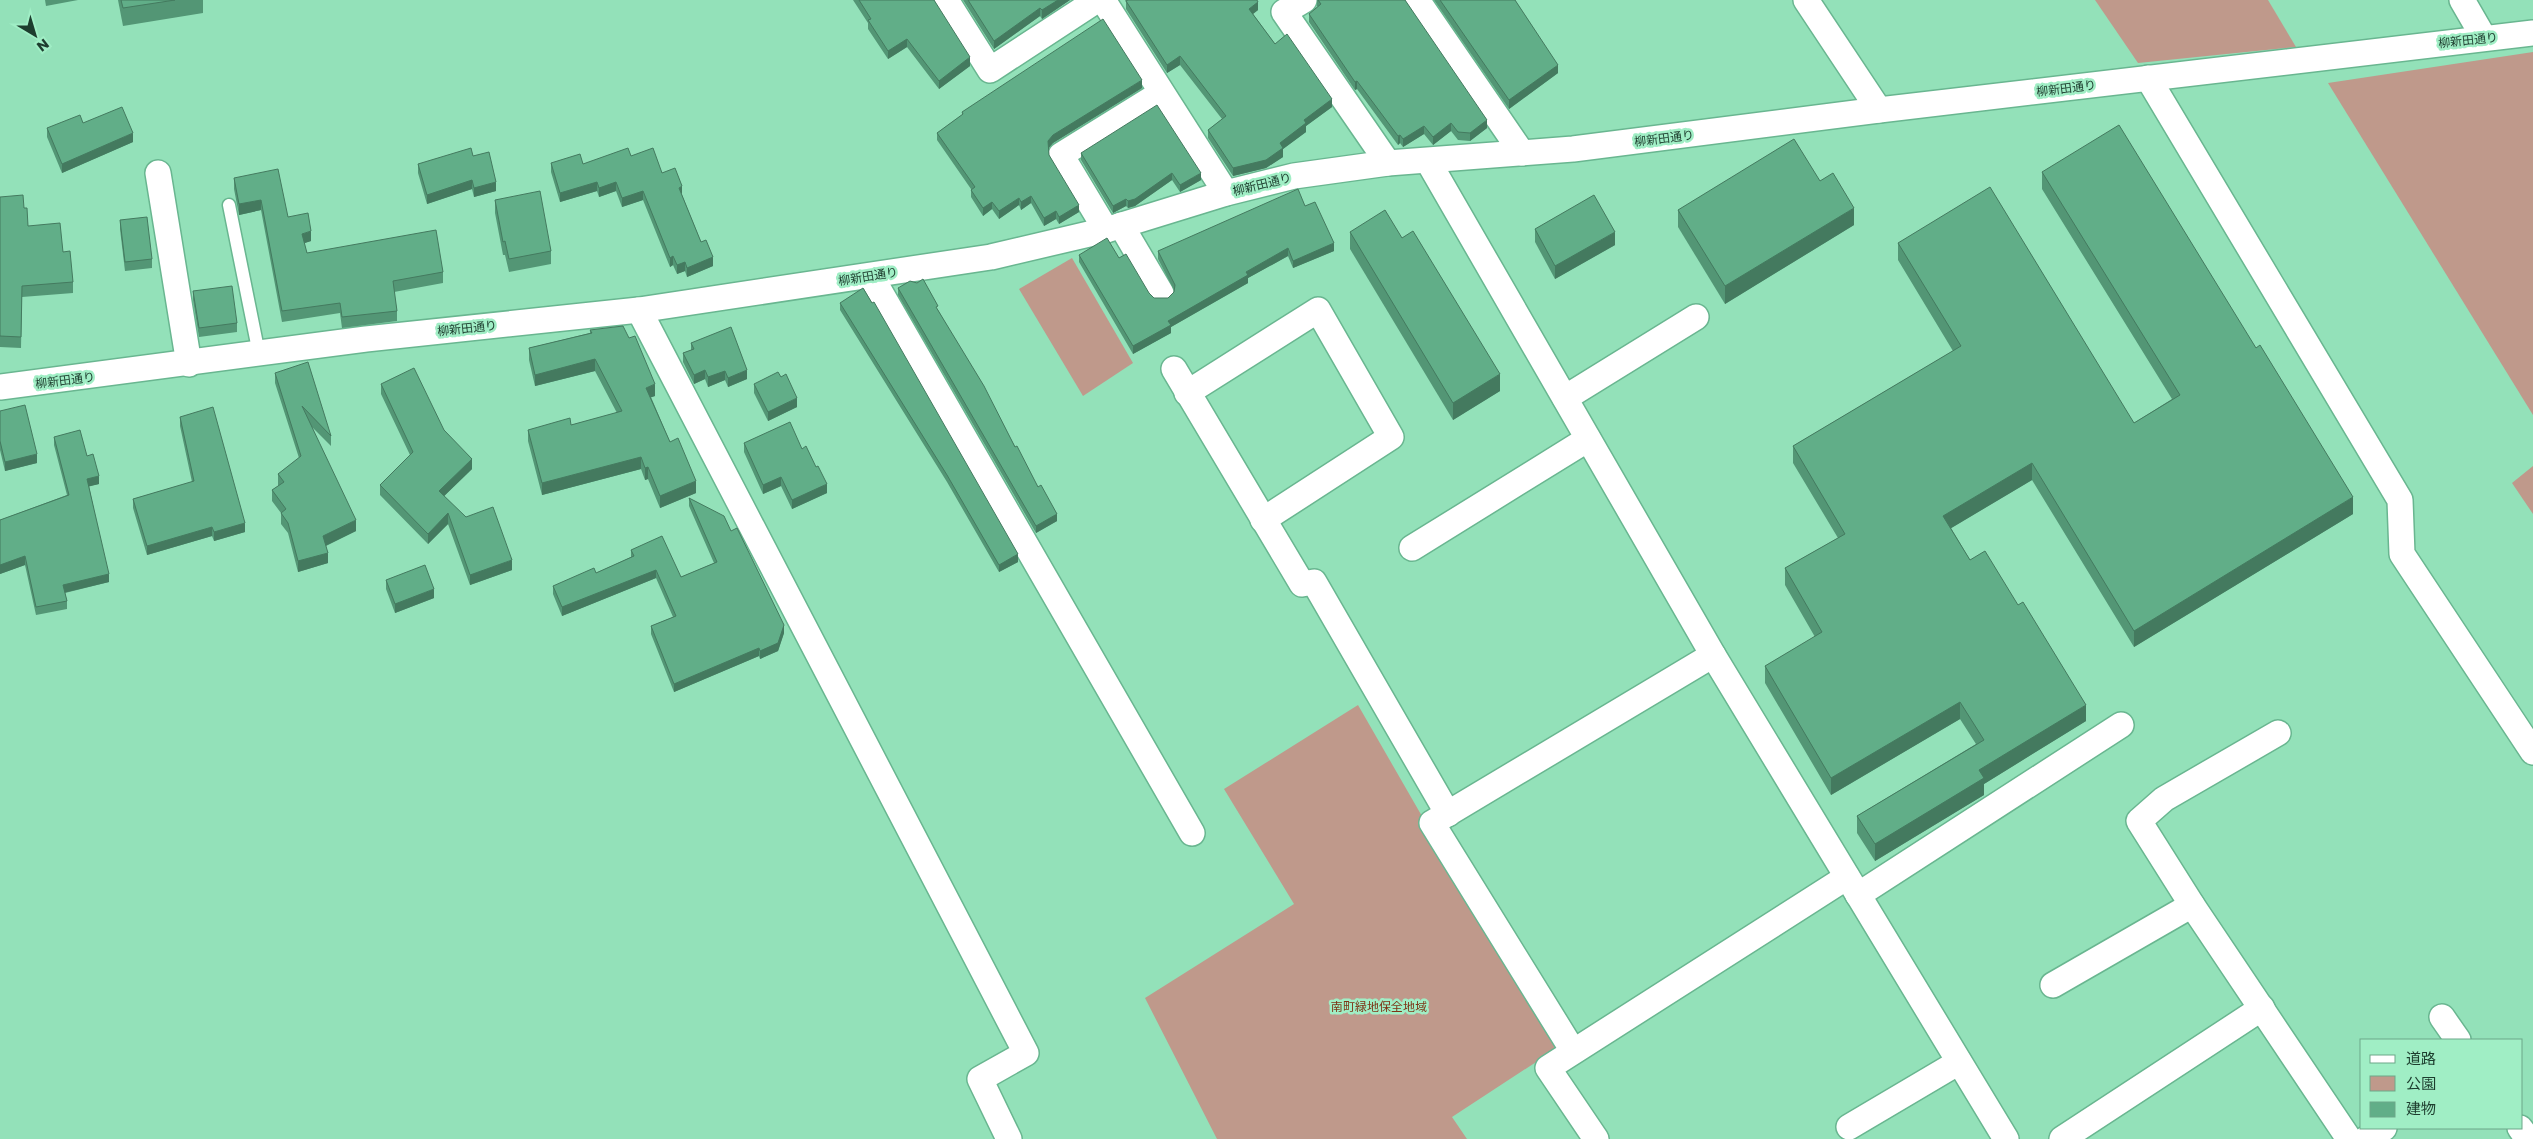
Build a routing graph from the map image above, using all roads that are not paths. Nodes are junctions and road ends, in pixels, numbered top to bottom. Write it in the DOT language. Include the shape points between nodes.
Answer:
graph roads {
  1 [pos="946,0"];
  2 [pos="1097,0"];
  3 [pos="1103,0"];
  4 [pos="1304,0"];
  5 [pos="1417,0"];
  6 [pos="1806,0"];
  7 [pos="2462,0"];
  8 [pos="2533,33"];
  9 [pos="2484,38"];
  10 [pos="2148,78"];
  11 [pos="1161,93"];
  12 [pos="1879,110"];
  13 [pos="1522,152"];
  14 [pos="1428,161"];
  15 [pos="1388,163"];
  16 [pos="158,173"];
  17 [pos="1226,193"];
  18 [pos="229,205"];
  19 [pos="1113,228"];
  20 [pos="871,276"];
  21 [pos="1161,293"];
  22 [pos="639,310"];
  23 [pos="1696,317"];
  24 [pos="259,354"];
  25 [pos="189,364"];
  26 [pos="1174,369"];
  27 [pos="0,387"];
  28 [pos="1188,392"];
  29 [pos="1565,398"];
  30 [pos="1588,439"];
  31 [pos="1264,520"];
  32 [pos="1412,548"];
  33 [pos="1713,655"];
  34 [pos="2121,726"];
  35 [pos="2278,733"];
  36 [pos="2533,752"];
  37 [pos="1448,814"];
  38 [pos="1192,833"];
  39 [pos="1852,886"];
  40 [pos="2192,905"];
  41 [pos="2053,986"];
  42 [pos="2262,1008"];
  43 [pos="2442,1018"];
  44 [pos="2457,1039"];
  45 [pos="1573,1051"];
  46 [pos="1959,1062"];
  47 [pos="1849,1127"];
  48 [pos="2382,1129"];
  49 [pos="1010,1139"];
  50 [pos="1596,1139"];
  51 [pos="2006,1139"];
  52 [pos="2062,1139"];
  53 [pos="2349,1139"];
  54 [pos="2366,1139"];
  1 -- 2 [label="street" via="990,70"];
  3 -- 11 [label="street"];
  4 -- 15 [label="street" via="1284,12"];
  5 -- 13 [label="street"];
  6 -- 12 [label="street"];
  7 -- 9 [label="street"];
  8 -- 9 [label="street, 柳新田通り"];
  9 -- 10 [label="street, 柳新田通り"];
  10 -- 12 [label="street, 柳新田通り"];
  10 -- 36 [label="street" via="2400,500 2402,554"];
  11 -- 17 [label="street"];
  11 -- 19 [label="street" via="1061,155"];
  12 -- 13 [label="street, 柳新田通り" via="1573,150"];
  13 -- 14 [label="street, 柳新田通り"];
  14 -- 15 [label="street, 柳新田通り"];
  14 -- 29 [label="street"];
  15 -- 17 [label="street, 柳新田通り" via="1294,176"];
  16 -- 25 [label="street"];
  17 -- 19 [label="street, 柳新田通り"];
  18 -- 24 [label="lane"];
  19 -- 20 [label="street, 柳新田通り" via="991,257"];
  19 -- 21 [label="street"];
  20 -- 22 [label="street, 柳新田通り"];
  20 -- 38 [label="street"];
  22 -- 24 [label="street, 柳新田通り" via="366,339"];
  22 -- 49 [label="street" via="1026,1054 980,1079"];
  23 -- 29 [label="street"];
  24 -- 25 [label="street, 柳新田通り"];
  25 -- 27 [label="street, 柳新田通り"];
  26 -- 28 [label="street"];
  28 -- 31 [label="street"];
  28 -- 31 [label="street" via="1318,310 1391,437"];
  29 -- 30 [label="street"];
  30 -- 32 [label="street"];
  30 -- 33 [label="street"];
  31 -- 37 [label="street" via="1302,584 1314,582"];
  33 -- 37 [label="street"];
  33 -- 39 [label="street"];
  34 -- 39 [label="street"];
  35 -- 40 [label="street" via="2164,799 2139,821"];
  37 -- 45 [label="street" via="1432,824"];
  39 -- 45 [label="street"];
  39 -- 46 [label="street"];
  40 -- 41 [label="street"];
  40 -- 42 [label="street"];
  42 -- 52 [label="street"];
  42 -- 53 [label="street"];
  43 -- 44 [label="street"];
  45 -- 50 [label="street" via="1548,1068"];
  46 -- 47 [label="street"];
  46 -- 51 [label="street"];
  48 -- 54 [label="street"];
}
